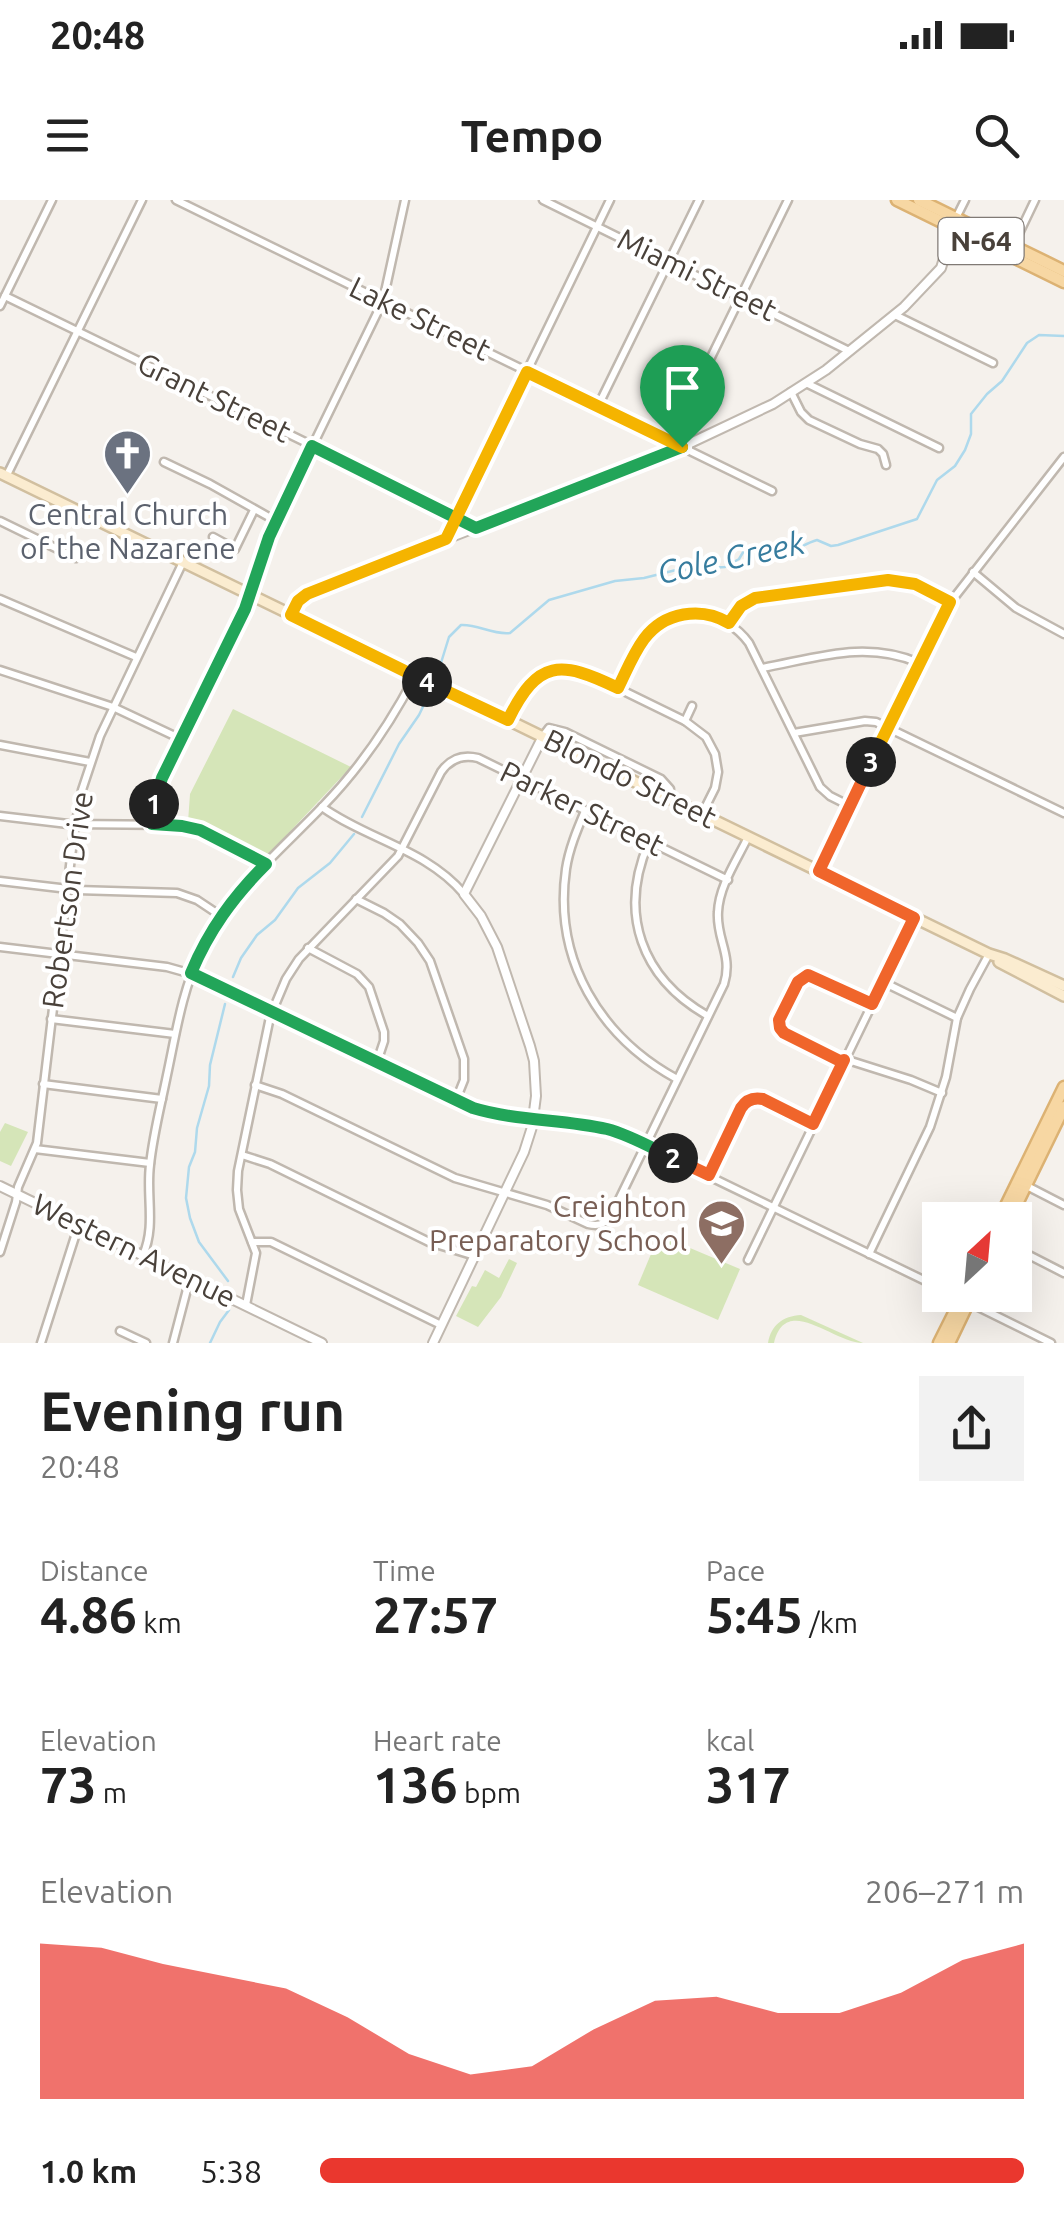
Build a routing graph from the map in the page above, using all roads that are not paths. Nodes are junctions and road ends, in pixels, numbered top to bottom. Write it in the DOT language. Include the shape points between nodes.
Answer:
graph roads {
  1 [pos="52,200"];
  2 [pos="142,200"];
  3 [pos="176,200"];
  4 [pos="405,200"];
  5 [pos="542,200"];
  6 [pos="610,200"];
  7 [pos="699,200"];
  8 [pos="788,200"];
  9 [pos="897,200"];
  10 [pos="919,200"];
  11 [pos="965,200"];
  12 [pos="1036,200"];
  13 [pos="955,223"];
  14 [pos="597,226"];
  15 [pos="1013,246"];
  16 [pos="669,262"];
  17 [pos="1064,271"];
  18 [pos="1064,282"];
  19 [pos="5,296"];
  20 [pos="741,297"];
  21 [pos="383,301"];
  22 [pos="0,306"];
  23 [pos="895,315"];
  24 [pos="78,331"];
  25 [pos="850,352"];
  26 [pos="993,364"];
  27 [pos="527,372"];
  28 [pos="806,383"];
  29 [pos="791,392"];
  30 [pos="598,406"];
  31 [pos="670,441"];
  32 [pos="312,446"];
  33 [pos="682,447"];
  34 [pos="938,448"];
  35 [pos="1064,457"];
  36 [pos="164,462"];
  37 [pos="886,465"];
  38 [pos="3,475"];
  39 [pos="772,491"];
  40 [pos="254,510"];
  41 [pos="456,516"];
  42 [pos="0,521"];
  43 [pos="276,521"];
  44 [pos="476,528"];
  45 [pos="213,538"];
  46 [pos="446,539"];
  47 [pos="76,558"];
  48 [pos="183,562"];
  49 [pos="973,572"];
  50 [pos="250,596"];
  51 [pos="0,598"];
  52 [pos="950,602"];
  53 [pos="291,615"];
  54 [pos="729,623"];
  55 [pos="1064,634"];
  56 [pos="136,657"];
  57 [pos="918,664"];
  58 [pos="762,668"];
  59 [pos="0,670"];
  60 [pos="419,678"];
  61 [pos="618,688"];
  62 [pos="113,706"];
  63 [pos="692,706"];
  64 [pos="508,720"];
  65 [pos="685,720"];
  66 [pos="888,727"];
  67 [pos="794,734"];
  68 [pos="542,736"];
  69 [pos="182,739"];
  70 [pos="0,745"];
  71 [pos="90,762"];
  72 [pos="522,780"];
  73 [pos="850,806"];
  74 [pos="322,807"];
  75 [pos="585,811"];
  76 [pos="1064,813"];
  77 [pos="702,814"];
  78 [pos="0,816"];
  79 [pos="76,824"];
  80 [pos="152,824"];
  81 [pos="748,837"];
  82 [pos="648,842"];
  83 [pos="403,848"];
  84 [pos="266,864"];
  85 [pos="819,871"];
  86 [pos="728,880"];
  87 [pos="0,881"];
  88 [pos="68,889"];
  89 [pos="464,894"];
  90 [pos="356,899"];
  91 [pos="221,916"];
  92 [pos="914,918"];
  93 [pos="0,947"];
  94 [pos="308,948"];
  95 [pos="60,954"];
  96 [pos="989,954"];
  97 [pos="191,973"];
  98 [pos="883,982"];
  99 [pos="1064,986"];
  100 [pos="1064,996"];
  101 [pos="872,1004"];
  102 [pos="272,1011"];
  103 [pos="708,1016"];
  104 [pos="958,1018"];
  105 [pos="51,1020"];
  106 [pos="175,1034"];
  107 [pos="844,1060"];
  108 [pos="378,1062"];
  109 [pos="677,1079"];
  110 [pos="43,1084"];
  111 [pos="255,1086"];
  112 [pos="1064,1087"];
  113 [pos="942,1093"];
  114 [pos="162,1098"];
  115 [pos="456,1100"];
  116 [pos="1064,1108"];
  117 [pos="534,1119"];
  118 [pos="813,1124"];
  119 [pos="646,1144"];
  120 [pos="34,1149"];
  121 [pos="242,1155"];
  122 [pos="150,1163"];
  123 [pos="709,1175"];
  124 [pos="1022,1184"];
  125 [pos="0,1186"];
  126 [pos="505,1192"];
  127 [pos="17,1194"];
  128 [pos="1010,1202"];
  129 [pos="1016,1202"];
  130 [pos="1064,1205"];
  131 [pos="773,1206"];
  132 [pos="79,1224"];
  133 [pos="252,1242"];
  134 [pos="0,1252"];
  135 [pos="869,1254"];
  136 [pos="143,1255"];
  137 [pos="475,1256"];
  138 [pos="1032,1257"];
  139 [pos="748,1260"];
  140 [pos="1064,1273"];
  141 [pos="190,1278"];
  142 [pos="922,1279"];
  143 [pos="246,1306"];
  144 [pos="956,1312"];
  145 [pos="959,1312"];
  146 [pos="993,1312"];
  147 [pos="442,1325"];
  148 [pos="120,1331"];
  149 [pos="41,1343"];
  150 [pos="146,1343"];
  151 [pos="173,1343"];
  152 [pos="322,1343"];
  153 [pos="432,1343"];
  154 [pos="939,1343"];
  155 [pos="949,1343"];
  156 [pos="1052,1343"];
  1 -- 19 [label="street"];
  2 -- 24 [label="street"];
  3 -- 21 [label="street, Lake Street"];
  4 -- 21 [label="street"];
  5 -- 14 [label="street, Miami Street"];
  6 -- 14 [label="street"];
  7 -- 16 [label="street"];
  8 -- 20 [label="street"];
  9 -- 13 [label="main road, N-64"];
  10 -- 13 [label="main road, N-64"];
  11 -- 13 [label="street"];
  12 -- 15 [label="street"];
  13 -- 15 [label="main road, N-64"];
  13 -- 18 [label="main road, N-64"];
  13 -- 23 [label="street" via="941,268"];
  14 -- 16 [label="street, Miami Street"];
  14 -- 27 [label="street"];
  15 -- 17 [label="main road, N-64"];
  16 -- 20 [label="street, Miami Street"];
  16 -- 30 [label="street"];
  19 -- 22 [label="street"];
  19 -- 24 [label="street, Grant Street"];
  20 -- 25 [label="street, Miami Street"];
  20 -- 31 [label="street"];
  21 -- 27 [label="street, Lake Street"];
  21 -- 32 [label="street"];
  23 -- 25 [label="street"];
  23 -- 26 [label="street"];
  24 -- 32 [label="street, Grant Street"];
  24 -- 38 [label="street"];
  25 -- 28 [label="street"];
  27 -- 30 [label="street, Lake Street"];
  27 -- 41 [label="street"];
  28 -- 29 [label="street"];
  28 -- 34 [label="street"];
  29 -- 33 [label="street"];
  29 -- 37 [label="street" via="809,420 878,450"];
  30 -- 31 [label="street, Lake Street"];
  31 -- 33 [label="street, Lake Street"];
  32 -- 41 [label="street, Grant Street"];
  32 -- 43 [label="street"];
  33 -- 39 [label="street, Lake Street"];
  33 -- 44 [label="street"];
  35 -- 49 [label="street"];
  36 -- 40 [label="street"];
  38 -- 48 [label="main road, Blondo Street"];
  40 -- 43 [label="street"];
  40 -- 45 [label="street" via="235,548"];
  41 -- 44 [label="street, Grant Street"];
  41 -- 46 [label="street"];
  42 -- 47 [label="street"];
  43 -- 50 [label="street"];
  44 -- 46 [label="street"];
  46 -- 53 [label="street" via="307,594"];
  48 -- 50 [label="main road, Blondo Street"];
  48 -- 56 [label="street, Robertson Drive"];
  49 -- 52 [label="street"];
  49 -- 55 [label="street" via="1016,608"];
  50 -- 53 [label="main road, Blondo Street"];
  50 -- 69 [label="street"];
  51 -- 56 [label="street"];
  52 -- 54 [label="street" via="915,584 881,581 755,598"];
  52 -- 57 [label="street"];
  53 -- 60 [label="main road, Blondo Street"];
  54 -- 58 [label="street"];
  54 -- 61 [label="street" via="696,613 662,622 642,641"];
  56 -- 62 [label="street, Robertson Drive"];
  57 -- 58 [label="street" via="865,650"];
  57 -- 66 [label="street"];
  58 -- 67 [label="street"];
  59 -- 62 [label="street"];
  60 -- 64 [label="main road, Blondo Street"];
  60 -- 74 [label="street"];
  61 -- 64 [label="street" via="580,671 556,671 526,687"];
  61 -- 65 [label="street"];
  62 -- 69 [label="street"];
  62 -- 71 [label="street, Robertson Drive"];
  63 -- 65 [label="street"];
  64 -- 68 [label="main road, Blondo Street"];
  65 -- 77 [label="street" via="706,737 717,760 716,783"];
  66 -- 67 [label="street" via="865,721"];
  66 -- 73 [label="street"];
  66 -- 76 [label="street"];
  67 -- 73 [label="street" via="820,787"];
  68 -- 72 [label="street"];
  68 -- 77 [label="main road, Blondo Street"];
  69 -- 80 [label="street" via="158,788"];
  70 -- 71 [label="street"];
  71 -- 79 [label="street, Robertson Drive"];
  72 -- 75 [label="street, Parker Street"];
  72 -- 83 [label="street, Parker Street" via="468,756 452,760"];
  72 -- 89 [label="street"];
  73 -- 85 [label="street"];
  74 -- 83 [label="street"];
  74 -- 84 [label="street"];
  75 -- 82 [label="street, Parker Street"];
  75 -- 109 [label="street" via="564,890 578,968 615,1034"];
  77 -- 81 [label="main road, Blondo Street"];
  78 -- 79 [label="street"];
  79 -- 80 [label="street"];
  79 -- 88 [label="street, Robertson Drive"];
  80 -- 84 [label="street" via="200,830"];
  81 -- 85 [label="main road, Blondo Street"];
  81 -- 86 [label="street"];
  82 -- 86 [label="street, Parker Street"];
  82 -- 103 [label="street" via="634,892 642,941 668,986"];
  83 -- 89 [label="street"];
  83 -- 90 [label="street"];
  84 -- 91 [label="street"];
  85 -- 92 [label="main road, Blondo Street"];
  86 -- 103 [label="street" via="717,915 727,970"];
  87 -- 88 [label="street"];
  88 -- 91 [label="street" via="177,893"];
  88 -- 95 [label="street, Robertson Drive"];
  89 -- 117 [label="street" via="493,938 530,1046"];
  90 -- 94 [label="street"];
  90 -- 115 [label="street" via="400,924 430,961 464,1059"];
  91 -- 97 [label="street"];
  92 -- 96 [label="main road, Blondo Street"];
  92 -- 98 [label="street"];
  93 -- 95 [label="street"];
  94 -- 102 [label="street"];
  94 -- 108 [label="street" via="369,987 384,1032"];
  95 -- 97 [label="street"];
  95 -- 105 [label="street, Robertson Drive"];
  96 -- 99 [label="main road, Blondo Street"];
  96 -- 100 [label="main road, Blondo Street"];
  96 -- 104 [label="street"];
  97 -- 102 [label="street"];
  97 -- 106 [label="street"];
  98 -- 101 [label="street"];
  98 -- 104 [label="street"];
  101 -- 107 [label="street"];
  101 -- 107 [label="street" via="808,975 779,1020 781,1030"];
  102 -- 108 [label="street"];
  102 -- 111 [label="street"];
  103 -- 109 [label="street"];
  104 -- 113 [label="street"];
  105 -- 106 [label="street"];
  105 -- 110 [label="street, Robertson Drive"];
  106 -- 114 [label="street"];
  107 -- 113 [label="street"];
  107 -- 118 [label="street"];
  108 -- 115 [label="street"];
  109 -- 119 [label="street"];
  110 -- 114 [label="street"];
  110 -- 120 [label="street, Robertson Drive"];
  111 -- 121 [label="street"];
  111 -- 126 [label="street" via="455,1178"];
  112 -- 124 [label="main road"];
  113 -- 135 [label="street"];
  114 -- 122 [label="street"];
  115 -- 117 [label="street"];
  116 -- 124 [label="main road"];
  117 -- 119 [label="street" via="606,1129"];
  117 -- 126 [label="street"];
  118 -- 123 [label="street" via="751,1099"];
  118 -- 131 [label="street"];
  119 -- 123 [label="street"];
  119 -- 126 [label="street" via="610,1218 600,1225"];
  120 -- 122 [label="street"];
  120 -- 127 [label="street, Robertson Drive"];
  121 -- 133 [label="street" via="238,1200"];
  121 -- 137 [label="street" via="429,1242"];
  122 -- 136 [label="street" via="150,1234"];
  123 -- 131 [label="street"];
  124 -- 128 [label="main road"];
  124 -- 129 [label="main road"];
  124 -- 130 [label="street"];
  125 -- 127 [label="street, Western Avenue"];
  126 -- 137 [label="street"];
  127 -- 132 [label="street, Western Avenue"];
  127 -- 134 [label="street, Robertson Drive"];
  131 -- 135 [label="street"];
  131 -- 139 [label="street"];
  132 -- 136 [label="street, Western Avenue"];
  132 -- 149 [label="street"];
  133 -- 143 [label="street" via="256,1260"];
  133 -- 147 [label="street" via="271,1242"];
  135 -- 142 [label="street"];
  136 -- 141 [label="street, Western Avenue"];
  137 -- 147 [label="street"];
  138 -- 140 [label="street"];
  141 -- 143 [label="street, Western Avenue"];
  141 -- 151 [label="street"];
  143 -- 152 [label="street, Western Avenue"];
  144 -- 154 [label="main road"];
  145 -- 155 [label="main road"];
  146 -- 156 [label="street"];
  147 -- 153 [label="street"];
  148 -- 150 [label="street"];
}
